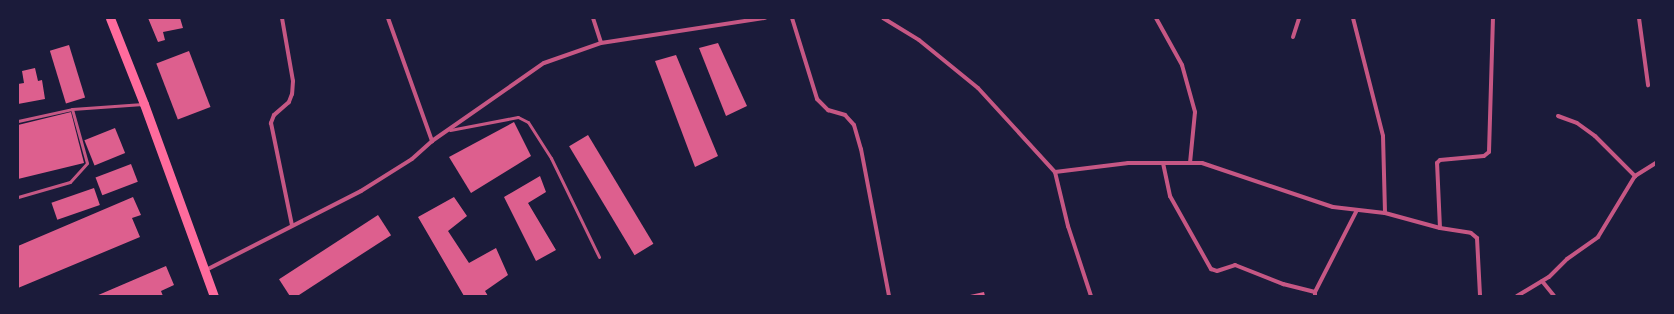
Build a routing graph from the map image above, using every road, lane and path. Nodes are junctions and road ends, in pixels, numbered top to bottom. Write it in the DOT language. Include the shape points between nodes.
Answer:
graph roads {
  1 [pos="110,18"];
  2 [pos="282,18"];
  3 [pos="388,18"];
  4 [pos="593,18"];
  5 [pos="765,18"];
  6 [pos="792,18"];
  7 [pos="883,18"];
  8 [pos="1156,18"];
  9 [pos="1299,18"];
  10 [pos="1353,18"];
  11 [pos="1493,18"];
  12 [pos="1639,18"];
  13 [pos="1293,37"];
  14 [pos="601,43"];
  15 [pos="1648,85"];
  16 [pos="144,104"];
  17 [pos="72,110"];
  18 [pos="1558,116"];
  19 [pos="18,121"];
  20 [pos="447,131"];
  21 [pos="432,141"];
  22 [pos="1190,163"];
  23 [pos="1656,163"];
  24 [pos="1163,164"];
  25 [pos="1055,172"];
  26 [pos="1635,176"];
  27 [pos="18,197"];
  28 [pos="1357,210"];
  29 [pos="1385,213"];
  30 [pos="292,225"];
  31 [pos="1440,228"];
  32 [pos="599,257"];
  33 [pos="204,271"];
  34 [pos="1542,281"];
  35 [pos="1315,294"];
  36 [pos="214,296"];
  37 [pos="889,296"];
  38 [pos="1091,296"];
  39 [pos="1480,296"];
  40 [pos="1517,296"];
  41 [pos="1554,296"];
  1 -- 16 [label="main road"];
  2 -- 30 [label="street" via="293,81 292,94 289,102 274,115 271,123"];
  3 -- 21 [label="street"];
  4 -- 14 [label="street"];
  5 -- 14 [label="street"];
  6 -- 37 [label="street" via="817,99 828,110 844,115 854,125 861,149"];
  7 -- 25 [label="street" via="919,40 978,88"];
  8 -- 22 [label="street" via="1182,66 1194,112"];
  9 -- 13 [label="street"];
  10 -- 29 [label="street" via="1383,136"];
  11 -- 31 [label="street" via="1489,152 1484,156 1440,160 1437,163"];
  12 -- 15 [label="street"];
  14 -- 20 [label="street" via="544,63"];
  16 -- 17 [label="lane"];
  16 -- 33 [label="main road"];
  17 -- 19 [label="lane"];
  17 -- 27 [label="lane" via="87,163 70,182"];
  18 -- 26 [label="street" via="1577,123 1595,136"];
  20 -- 21 [label="street"];
  20 -- 32 [label="lane" via="518,117 528,122 551,158"];
  21 -- 30 [label="street" via="412,159 361,191"];
  22 -- 24 [label="street"];
  22 -- 28 [label="street" via="1202,163 1333,208"];
  23 -- 26 [label="street"];
  24 -- 25 [label="street" via="1128,163"];
  24 -- 35 [label="street" via="1170,196 1211,269 1217,271 1235,265"];
  25 -- 38 [label="street" via="1068,226"];
  26 -- 34 [label="street" via="1598,237"];
  28 -- 29 [label="street"];
  28 -- 35 [label="street"];
  29 -- 31 [label="street"];
  30 -- 33 [label="street"];
  31 -- 39 [label="street" via="1471,233 1477,238"];
  33 -- 36 [label="main road"];
  34 -- 40 [label="street"];
  34 -- 41 [label="street"];
}
